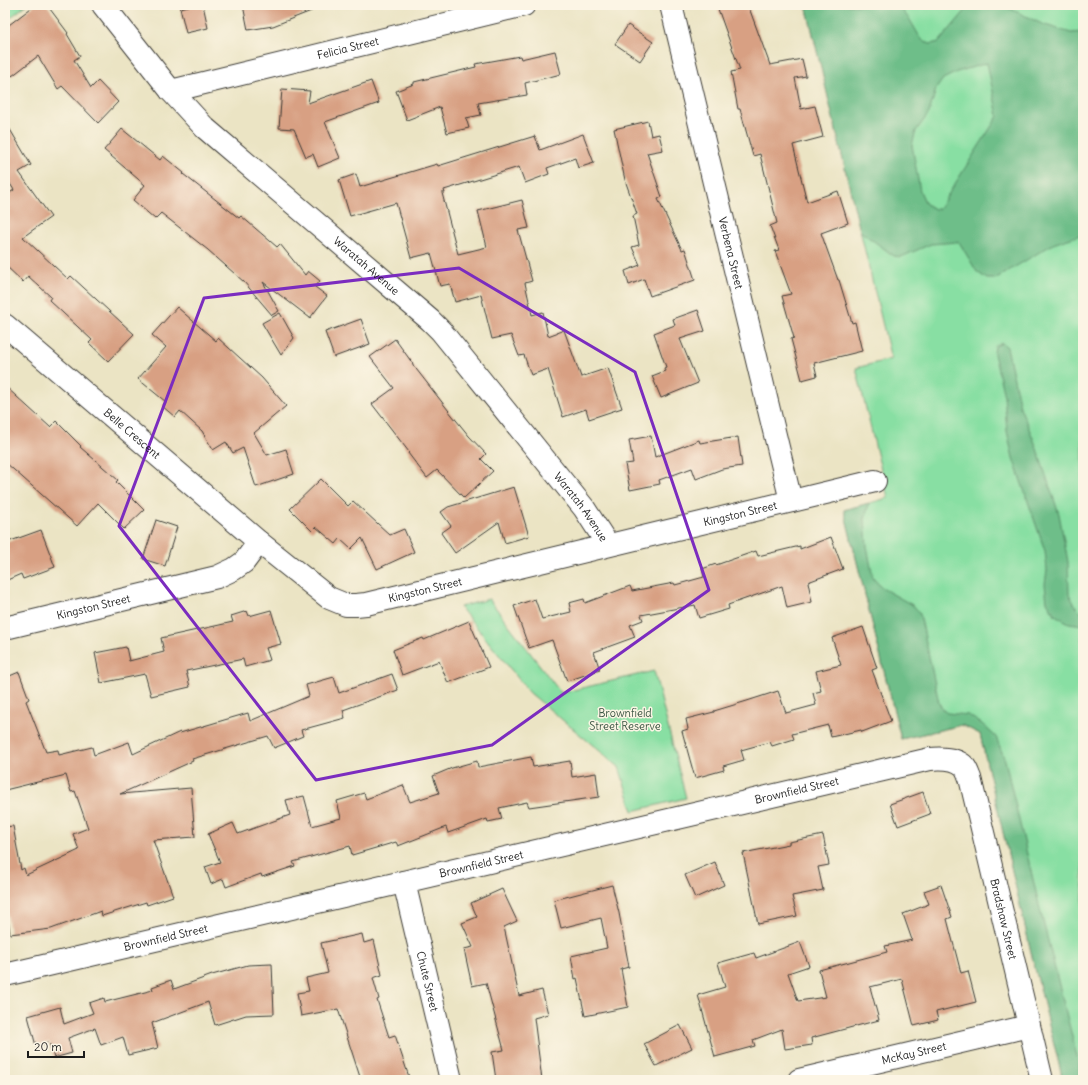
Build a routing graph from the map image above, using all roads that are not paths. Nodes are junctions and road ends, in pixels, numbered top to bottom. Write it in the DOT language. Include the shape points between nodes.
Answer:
graph roads {
  1 [pos="103,5"];
  2 [pos="524,5"];
  3 [pos="671,5"];
  4 [pos="171,90"];
  5 [pos="5,325"];
  6 [pos="875,481"];
  7 [pos="791,501"];
  8 [pos="259,542"];
  9 [pos="608,546"];
  10 [pos="5,628"];
  11 [pos="957,762"];
  12 [pos="404,882"];
  13 [pos="5,975"];
  14 [pos="1029,1026"];
  15 [pos="451,1080"];
  16 [pos="799,1080"];
  17 [pos="1042,1080"];
  1 -- 4 [label="street, Waratah Avenue"];
  2 -- 4 [label="street, Felicia Street"];
  3 -- 7 [label="street, Verbena Street"];
  4 -- 9 [label="street, Waratah Avenue" via="205,128 441,331 584,508"];
  5 -- 8 [label="street, Belle Crescent"];
  6 -- 7 [label="street, Kingston Street"];
  7 -- 9 [label="street, Kingston Street"];
  8 -- 9 [label="street, Kingston Street" via="329,598 356,606"];
  8 -- 10 [label="street, Kingston Street" via="244,562 217,577"];
  11 -- 12 [label="street, Brownfield Street" via="940,758 930,759"];
  11 -- 14 [label="street, Bradshaw Street" via="964,766 970,778"];
  12 -- 13 [label="street, Brownfield Street"];
  12 -- 15 [label="street, Chute Street"];
  14 -- 16 [label="street, McKay Street"];
  14 -- 17 [label="street, Bradshaw Street"];
}
